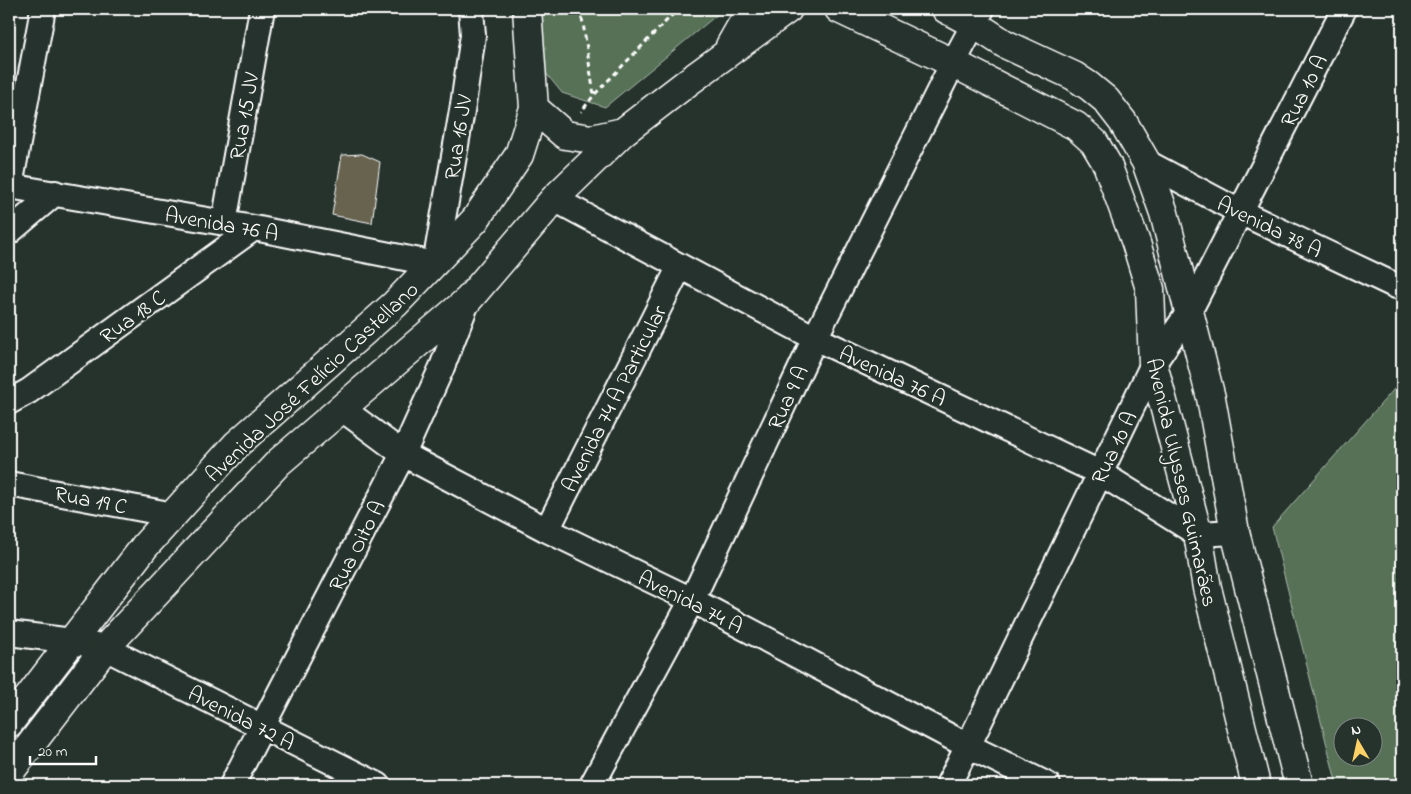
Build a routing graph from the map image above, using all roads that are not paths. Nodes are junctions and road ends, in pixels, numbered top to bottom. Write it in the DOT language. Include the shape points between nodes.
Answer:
graph roads {
  1 [pos="43,9"];
  2 [pos="262,9"];
  3 [pos="471,9"];
  4 [pos="527,9"];
  5 [pos="751,9"];
  6 [pos="788,9"];
  7 [pos="839,9"];
  8 [pos="946,9"];
  9 [pos="1344,9"];
  10 [pos="978,16"];
  11 [pos="726,54"];
  12 [pos="953,63"];
  13 [pos="1060,70"];
  14 [pos="534,108"];
  15 [pos="1042,109"];
  16 [pos="623,132"];
  17 [pos="1146,162"];
  18 [pos="10,186"];
  19 [pos="55,193"];
  20 [pos="554,199"];
  21 [pos="1240,212"];
  22 [pos="224,223"];
  23 [pos="254,228"];
  24 [pos="9,232"];
  25 [pos="435,264"];
  26 [pos="680,266"];
  27 [pos="1396,286"];
  28 [pos="468,300"];
  29 [pos="1189,312"];
  30 [pos="815,338"];
  31 [pos="1153,364"];
  32 [pos="9,402"];
  33 [pos="342,408"];
  34 [pos="402,454"];
  35 [pos="1100,473"];
  36 [pos="9,484"];
  37 [pos="174,515"];
  38 [pos="547,530"];
  39 [pos="1235,532"];
  40 [pos="1198,534"];
  41 [pos="692,600"];
  42 [pos="9,634"];
  43 [pos="72,641"];
  44 [pos="105,648"];
  45 [pos="9,723"];
  46 [pos="262,727"];
  47 [pos="968,746"];
  48 [pos="9,773"];
  49 [pos="232,785"];
  50 [pos="378,785"];
  51 [pos="592,785"];
  52 [pos="948,785"];
  53 [pos="1048,785"];
  54 [pos="1256,785"];
  55 [pos="1299,785"];
  1 -- 18 [label="street"];
  2 -- 22 [label="street, Rua 15 JV"];
  3 -- 25 [label="street, Rua 16 JV" via="473,35"];
  4 -- 14 [label="main road, Avenida José Felício Castellano"];
  5 -- 11 [label="main road"];
  6 -- 11 [label="main road, Avenida José Felício Castellano"];
  7 -- 12 [label="main road, Avenida Ulysses Guimarães"];
  8 -- 10 [label="main road, Avenida Ulysses Guimarães"];
  9 -- 21 [label="street, Rua 10 A"];
  10 -- 12 [label="street, Rua 9 A"];
  10 -- 13 [label="main road, Avenida Ulysses Guimarães" via="1005,44"];
  11 -- 16 [label="main road, Avenida José Felício Castellano"];
  12 -- 15 [label="main road, Avenida Ulysses Guimarães"];
  12 -- 30 [label="street, Rua 9 A"];
  13 -- 15 [label="main road"];
  13 -- 17 [label="main road, Avenida Ulysses Guimarães" via="1090,86 1106,100"];
  14 -- 16 [label="main road" via="565,135 592,139"];
  14 -- 25 [label="main road, Avenida José Felício Castellano" via="518,155 475,220"];
  15 -- 31 [label="main road, Avenida Ulysses Guimarães" via="1076,126 1094,142 1107,164 1150,289"];
  16 -- 20 [label="main road, Avenida José Felício Castellano"];
  17 -- 21 [label="street, Avenida 78 A"];
  17 -- 29 [label="main road, Avenida Ulysses Guimarães" via="1162,206"];
  18 -- 19 [label="street, Avenida 76 A"];
  19 -- 22 [label="street, Avenida 76 A"];
  19 -- 24 [label="street"];
  20 -- 26 [label="street, Avenida 76 A"];
  20 -- 28 [label="main road, Avenida José Felício Castellano"];
  21 -- 27 [label="street, Avenida 78 A"];
  21 -- 29 [label="street, Rua 10 A"];
  22 -- 23 [label="street, Avenida 76 A"];
  23 -- 25 [label="street, Avenida 76 A"];
  23 -- 32 [label="street, Rua 18 C" via="29,391"];
  25 -- 37 [label="main road, Avenida José Felício Castellano" via="395,304 237,444"];
  26 -- 30 [label="street, Avenida 76 A"];
  26 -- 38 [label="street, Avenida 74 A Particular"];
  28 -- 33 [label="main road, Avenida José Felício Castellano"];
  28 -- 34 [label="street, Rua Oito A"];
  29 -- 31 [label="street, Rua 10 A"];
  29 -- 39 [label="main road, Avenida Ulysses Guimarães" via="1211,398"];
  30 -- 35 [label="street, Avenida 76 A"];
  30 -- 41 [label="street, Rua 9 A"];
  31 -- 35 [label="street, Rua 10 A"];
  31 -- 40 [label="main road, Avenida Ulysses Guimarães"];
  33 -- 34 [label="street, Avenida 74 A"];
  33 -- 44 [label="main road, Avenida José Felício Castellano" via="279,462"];
  34 -- 38 [label="street, Avenida 74 A"];
  34 -- 46 [label="street, Rua Oito A"];
  35 -- 40 [label="street, Avenida 76 A"];
  35 -- 47 [label="street, Rua 10 A"];
  36 -- 37 [label="street, Rua 19 C"];
  37 -- 43 [label="main road, Avenida José Felício Castellano" via="145,546"];
  38 -- 41 [label="street, Avenida 74 A"];
  39 -- 40 [label="street"];
  39 -- 55 [label="main road, Avenida Ulysses Guimarães"];
  40 -- 54 [label="main road, Avenida Ulysses Guimarães" via="1207,588"];
  41 -- 47 [label="street, Avenida 74 A"];
  41 -- 51 [label="street, Rua 9 A"];
  42 -- 43 [label="street, Avenida 72 A"];
  43 -- 44 [label="street, Avenida 72 A"];
  43 -- 45 [label="main road, Avenida José Felício Castellano"];
  44 -- 46 [label="street, Avenida 72 A"];
  44 -- 48 [label="main road, Avenida José Felício Castellano"];
  46 -- 49 [label="street, Rua Oito A"];
  46 -- 50 [label="street, Avenida 72 A"];
  47 -- 52 [label="street, Rua 10 A"];
  47 -- 53 [label="street, Avenida 74 A"];
}
